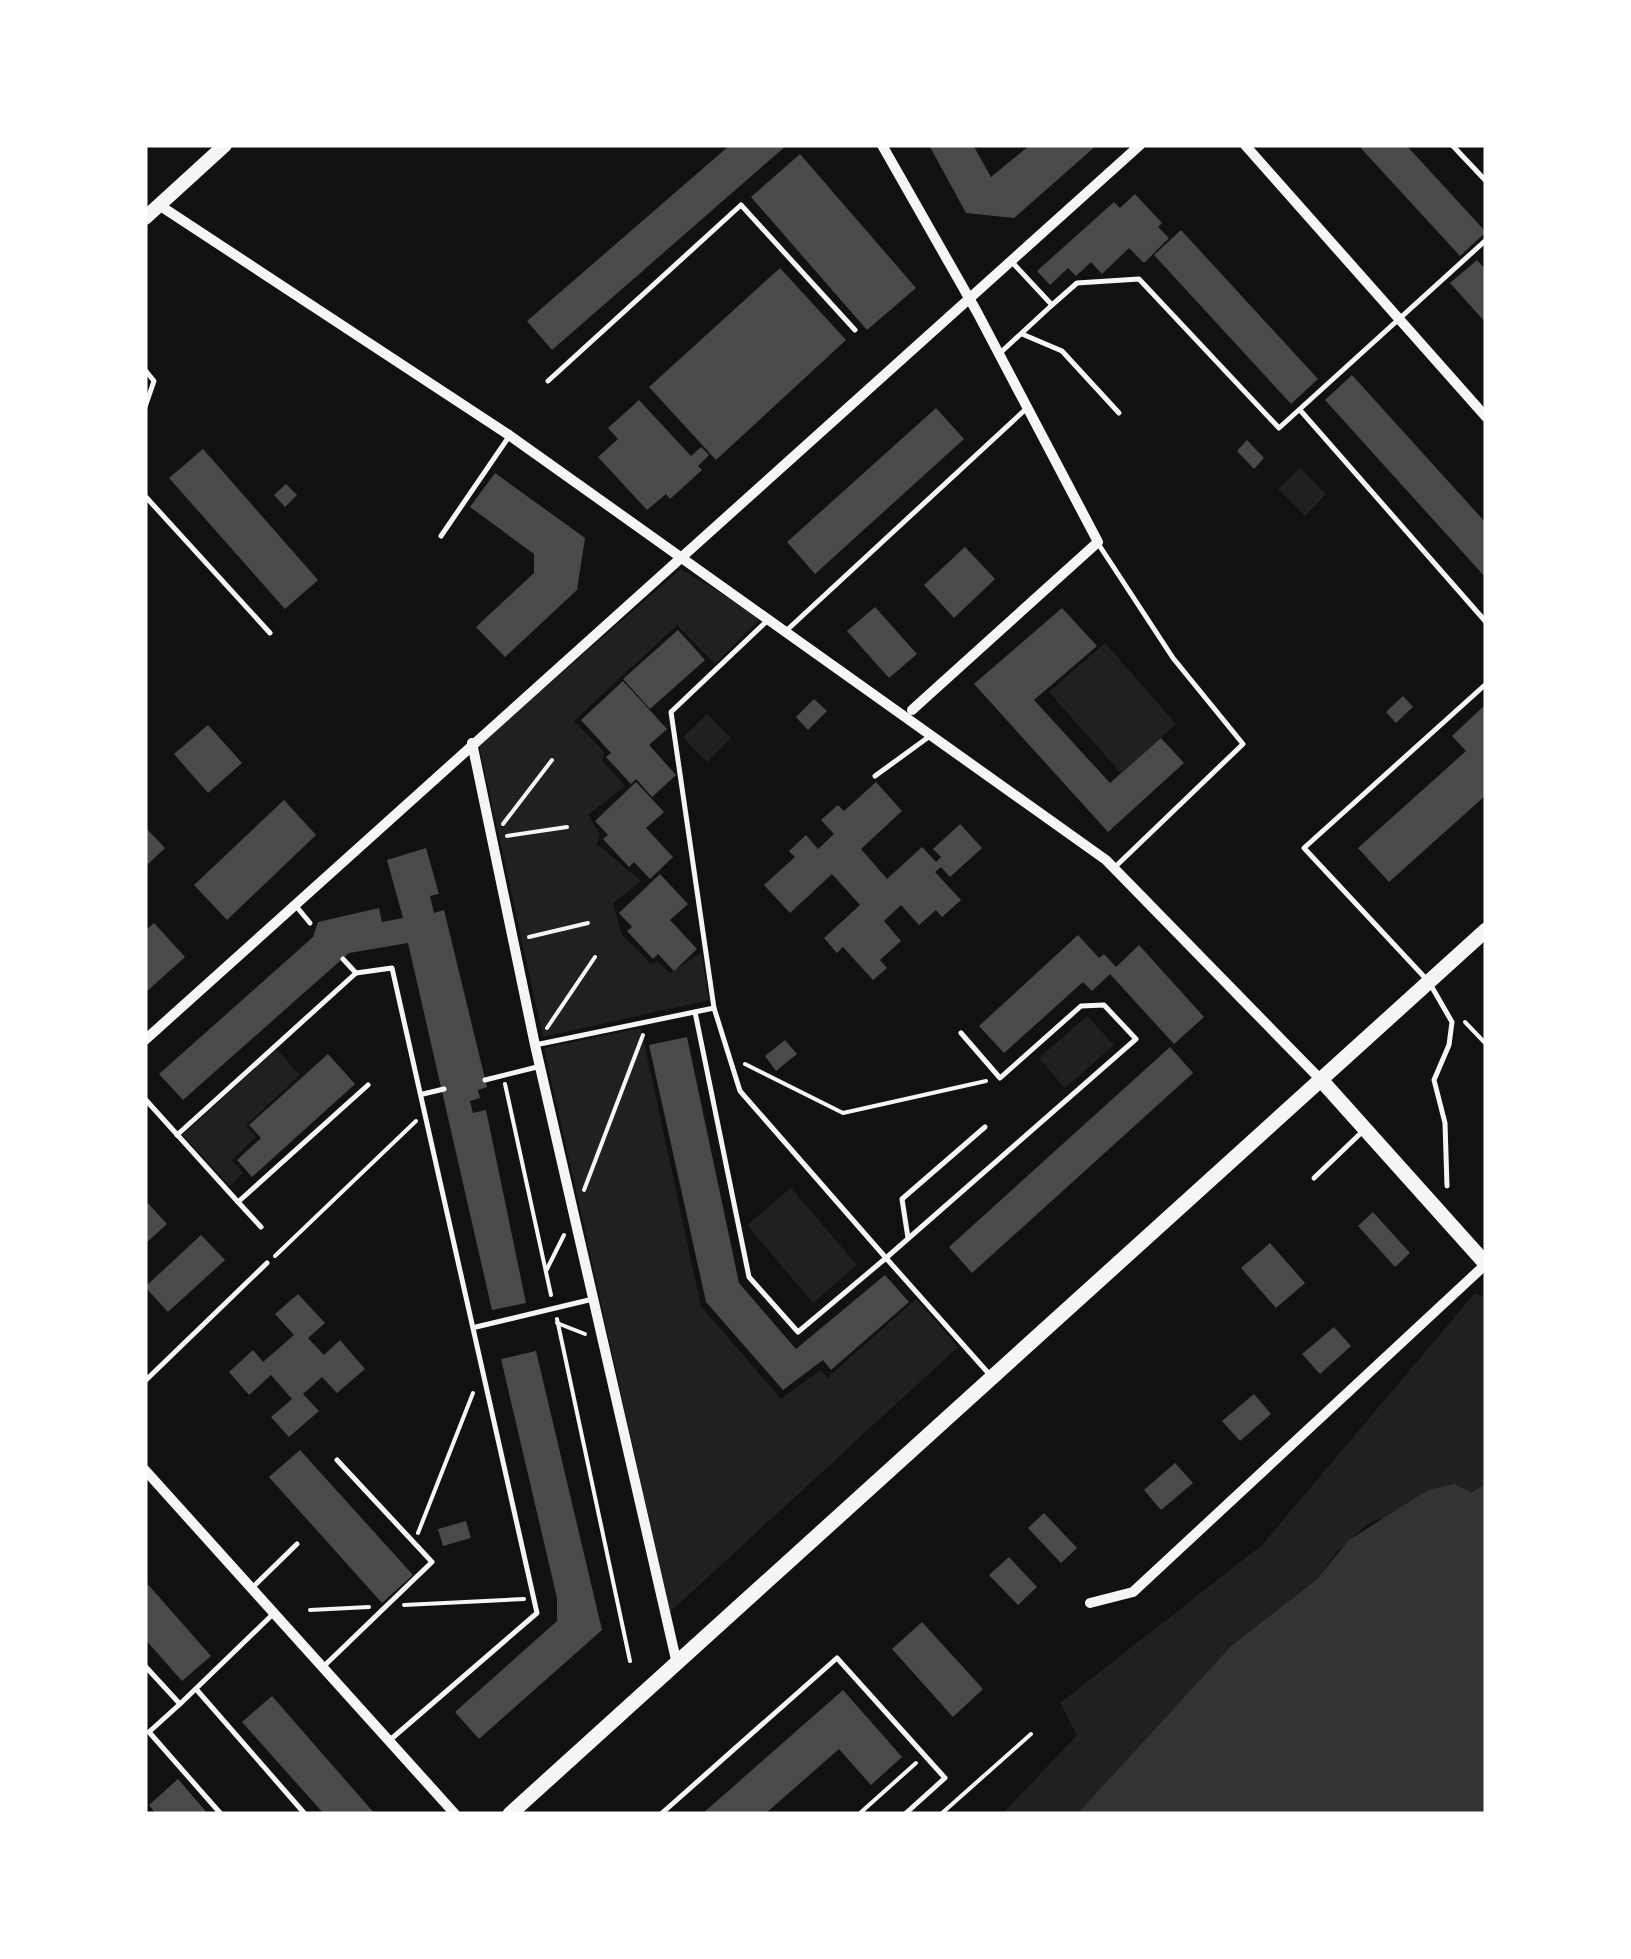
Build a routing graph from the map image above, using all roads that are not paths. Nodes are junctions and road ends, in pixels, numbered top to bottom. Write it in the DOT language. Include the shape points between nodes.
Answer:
graph roads {
  1 [pos="225,145"];
  2 [pos="882,145"];
  3 [pos="1140,145"];
  4 [pos="1246,145"];
  5 [pos="1452,145"];
  6 [pos="1486,182"];
  7 [pos="159,205"];
  8 [pos="145,218"];
  9 [pos="1486,240"];
  10 [pos="1011,261"];
  11 [pos="968,300"];
  12 [pos="1052,305"];
  13 [pos="1400,320"];
  14 [pos="855,330"];
  15 [pos="1022,334"];
  16 [pos="998,354"];
  17 [pos="145,370"];
  18 [pos="548,381"];
  19 [pos="145,407"];
  20 [pos="1027,408"];
  21 [pos="1300,410"];
  22 [pos="1119,413"];
  23 [pos="1486,417"];
  24 [pos="510,435"];
  25 [pos="145,496"];
  26 [pos="441,536"];
  27 [pos="1098,542"];
  28 [pos="682,561"];
  29 [pos="770,618"];
  30 [pos="1486,622"];
  31 [pos="786,630"];
  32 [pos="270,633"];
  33 [pos="1486,684"];
  34 [pos="912,710"];
  35 [pos="932,734"];
  36 [pos="472,742"];
  37 [pos="875,776"];
  38 [pos="1114,868"];
  39 [pos="294,904"];
  40 [pos="310,923"];
  41 [pos="1486,930"];
  42 [pos="343,959"];
  43 [pos="356,974"];
  44 [pos="1429,982"];
  45 [pos="714,1008"];
  46 [pos="695,1012"];
  47 [pos="961,1033"];
  48 [pos="145,1040"];
  49 [pos="535,1044"];
  50 [pos="541,1066"];
  51 [pos="485,1080"];
  52 [pos="1322,1082"];
  53 [pos="368,1085"];
  54 [pos="444,1089"];
  55 [pos="423,1094"];
  56 [pos="145,1099"];
  57 [pos="984,1127"];
  58 [pos="1365,1129"];
  59 [pos="177,1135"];
  60 [pos="1314,1178"];
  61 [pos="1446,1186"];
  62 [pos="238,1202"];
  63 [pos="261,1228"];
  64 [pos="908,1238"];
  65 [pos="886,1258"];
  66 [pos="267,1263"];
  67 [pos="1486,1264"];
  68 [pos="594,1299"];
  69 [pos="476,1327"];
  70 [pos="990,1375"];
  71 [pos="145,1381"];
  72 [pos="337,1460"];
  73 [pos="145,1470"];
  74 [pos="297,1544"];
  75 [pos="250,1590"];
  76 [pos="1090,1603"];
  77 [pos="272,1615"];
  78 [pos="677,1665"];
  79 [pos="145,1666"];
  80 [pos="320,1669"];
  81 [pos="196,1689"];
  82 [pos="180,1704"];
  83 [pos="388,1742"];
  84 [pos="221,1814"];
  85 [pos="305,1814"];
  86 [pos="455,1814"];
  87 [pos="510,1814"];
  88 [pos="661,1814"];
  89 [pos="905,1814"];
  1 -- 7 [label="street"];
  2 -- 11 [label="street"];
  3 -- 10 [label="street"];
  4 -- 13 [label="street"];
  5 -- 6 [label="lane"];
  7 -- 8 [label="street"];
  7 -- 24 [label="street"];
  9 -- 13 [label="lane"];
  10 -- 11 [label="street"];
  10 -- 12 [label="lane"];
  11 -- 16 [label="street"];
  11 -- 28 [label="street"];
  12 -- 15 [label="lane"];
  12 -- 21 [label="lane" via="1077,283 1139,279 1279,428"];
  13 -- 21 [label="lane"];
  13 -- 23 [label="street"];
  14 -- 18 [label="lane" via="741,206"];
  15 -- 16 [label="lane"];
  15 -- 22 [label="lane" via="1062,351"];
  16 -- 20 [label="street"];
  17 -- 19 [label="lane" via="154,381"];
  20 -- 27 [label="street"];
  20 -- 31 [label="lane"];
  21 -- 30 [label="lane"];
  24 -- 26 [label="lane"];
  24 -- 28 [label="street"];
  25 -- 32 [label="lane"];
  27 -- 34 [label="street"];
  27 -- 38 [label="lane" via="1173,658 1242,744"];
  28 -- 29 [label="street"];
  28 -- 36 [label="street"];
  29 -- 31 [label="street"];
  29 -- 45 [label="lane" via="670,712"];
  31 -- 35 [label="street"];
  33 -- 44 [label="lane" via="1304,848"];
  35 -- 37 [label="lane"];
  35 -- 38 [label="street"];
  36 -- 39 [label="street"];
  36 -- 49 [label="street"];
  38 -- 52 [label="street"];
  39 -- 40 [label="lane"];
  39 -- 48 [label="street"];
  41 -- 44 [label="main road"];
  42 -- 43 [label="lane"];
  43 -- 55 [label="lane" via="392,968"];
  43 -- 59 [label="lane"];
  44 -- 52 [label="main road"];
  44 -- 61 [label="lane" via="1452,1022 1434,1080 1445,1123"];
  45 -- 46 [label="lane"];
  45 -- 65 [label="lane" via="740,1091"];
  46 -- 49 [label="lane"];
  46 -- 65 [label="lane" via="749,1277 798,1332"];
  47 -- 64 [label="lane" via="1000,1078 1081,1006 1104,1005 1136,1039"];
  49 -- 50 [label="street"];
  50 -- 51 [label="lane"];
  50 -- 68 [label="street"];
  52 -- 58 [label="main road"];
  52 -- 70 [label="main road"];
  53 -- 62 [label="lane"];
  54 -- 55 [label="lane"];
  55 -- 69 [label="lane"];
  56 -- 59 [label="lane"];
  57 -- 64 [label="lane" via="902,1199"];
  58 -- 60 [label="lane"];
  58 -- 67 [label="main road"];
  59 -- 62 [label="lane"];
  62 -- 63 [label="lane"];
  64 -- 65 [label="lane"];
  65 -- 70 [label="lane"];
  66 -- 71 [label="lane"];
  67 -- 76 [label="street" via="1133,1592"];
  68 -- 69 [label="lane"];
  68 -- 78 [label="street"];
  69 -- 83 [label="lane" via="537,1613"];
  70 -- 78 [label="main road"];
  72 -- 80 [label="lane" via="432,1562"];
  73 -- 75 [label="street"];
  74 -- 75 [label="lane"];
  75 -- 77 [label="street"];
  77 -- 80 [label="street"];
  77 -- 81 [label="lane"];
  78 -- 87 [label="main road"];
  79 -- 82 [label="lane"];
  80 -- 83 [label="street"];
  81 -- 82 [label="lane"];
  81 -- 85 [label="lane"];
  82 -- 84 [label="lane" via="149,1732"];
  83 -- 86 [label="street"];
  88 -- 89 [label="lane" via="837,1658 945,1778"];
}
